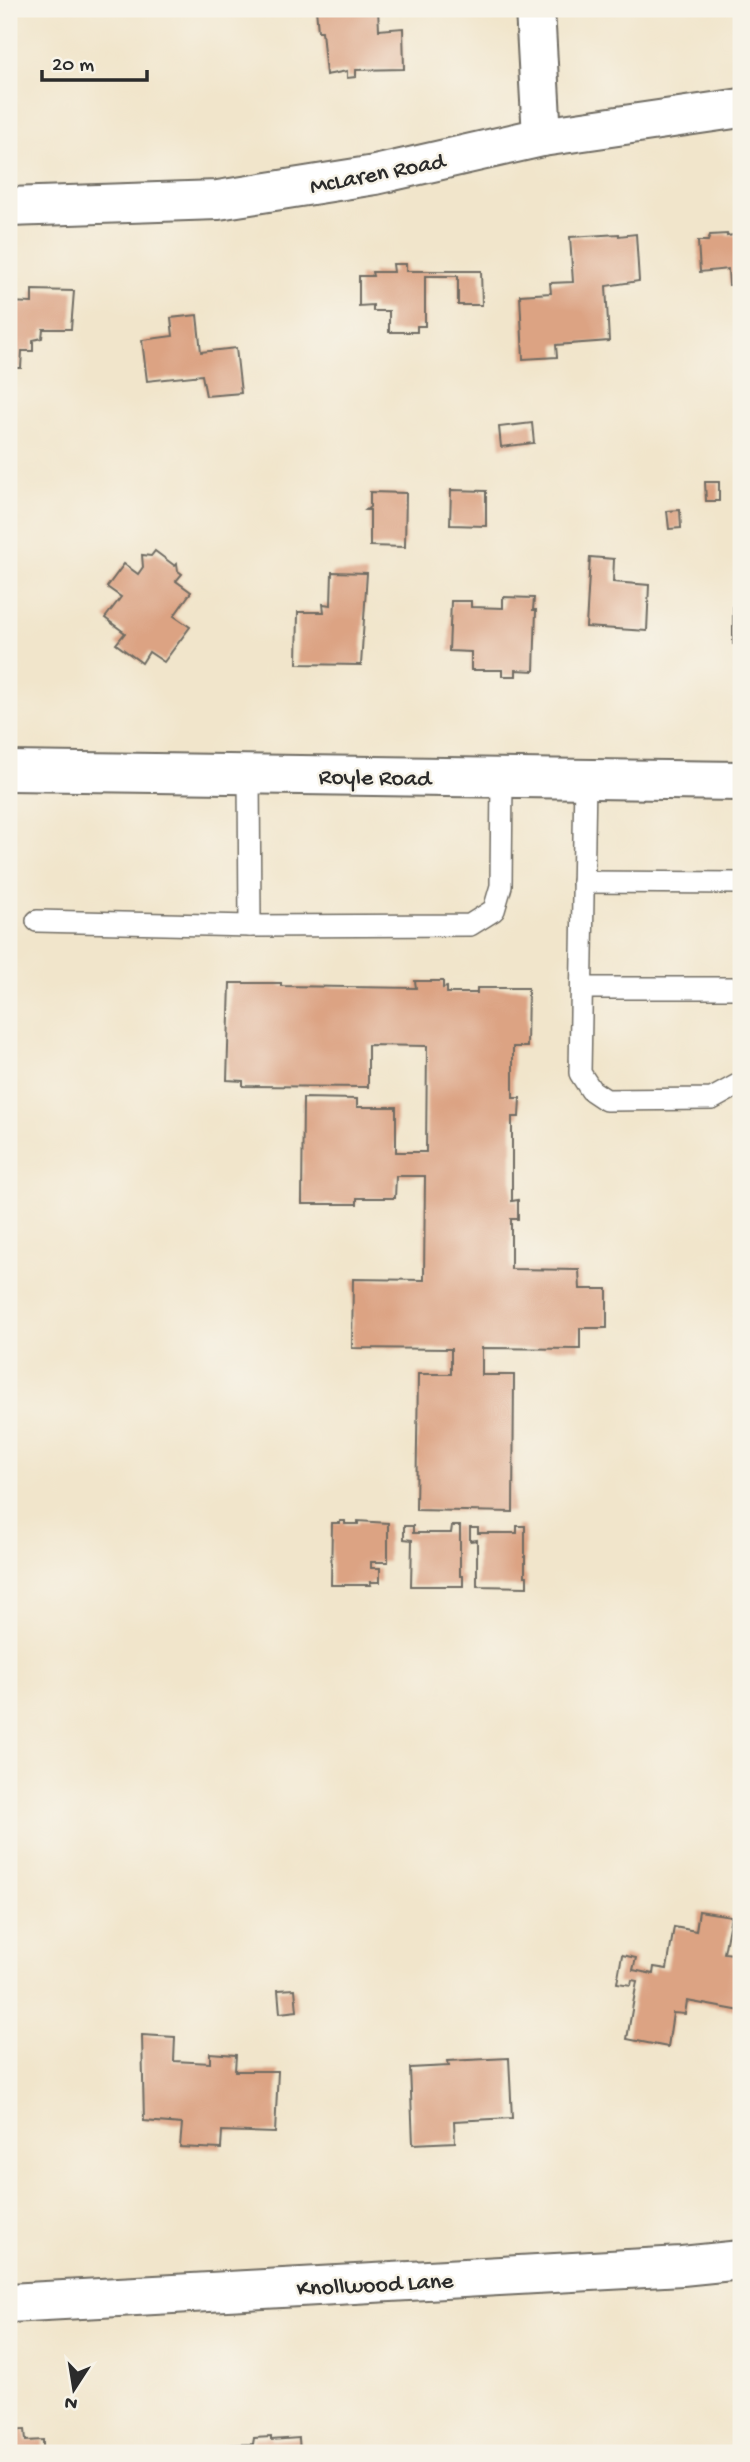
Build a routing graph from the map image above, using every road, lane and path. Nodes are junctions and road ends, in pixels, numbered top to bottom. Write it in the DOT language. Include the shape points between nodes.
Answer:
graph roads {
  1 [pos="535,9"];
  2 [pos="741,108"];
  3 [pos="542,137"];
  4 [pos="9,206"];
  5 [pos="9,771"];
  6 [pos="249,774"];
  7 [pos="502,778"];
  8 [pos="585,779"];
  9 [pos="741,781"];
  10 [pos="583,881"];
  11 [pos="741,883"];
  12 [pos="37,921"];
  13 [pos="250,926"];
  14 [pos="582,988"];
  15 [pos="741,988"];
  16 [pos="741,1083"];
  17 [pos="741,2260"];
  18 [pos="9,2304"];
  1 -- 3 [label="street"];
  2 -- 3 [label="street, McLaren Road"];
  3 -- 4 [label="street, McLaren Road" via="375,175 218,200"];
  5 -- 6 [label="street, Royle Road"];
  6 -- 7 [label="street, Royle Road"];
  6 -- 13 [label="lane"];
  7 -- 8 [label="street, Royle Road"];
  7 -- 13 [label="lane" via="501,886 494,910 470,925"];
  8 -- 9 [label="street, Royle Road"];
  8 -- 10 [label="lane"];
  10 -- 11 [label="lane"];
  10 -- 14 [label="lane"];
  12 -- 13 [label="lane"];
  14 -- 15 [label="lane"];
  14 -- 16 [label="lane" via="580,1073 606,1100 712,1098"];
  17 -- 18 [label="street, Knollwood Lane"];
}
